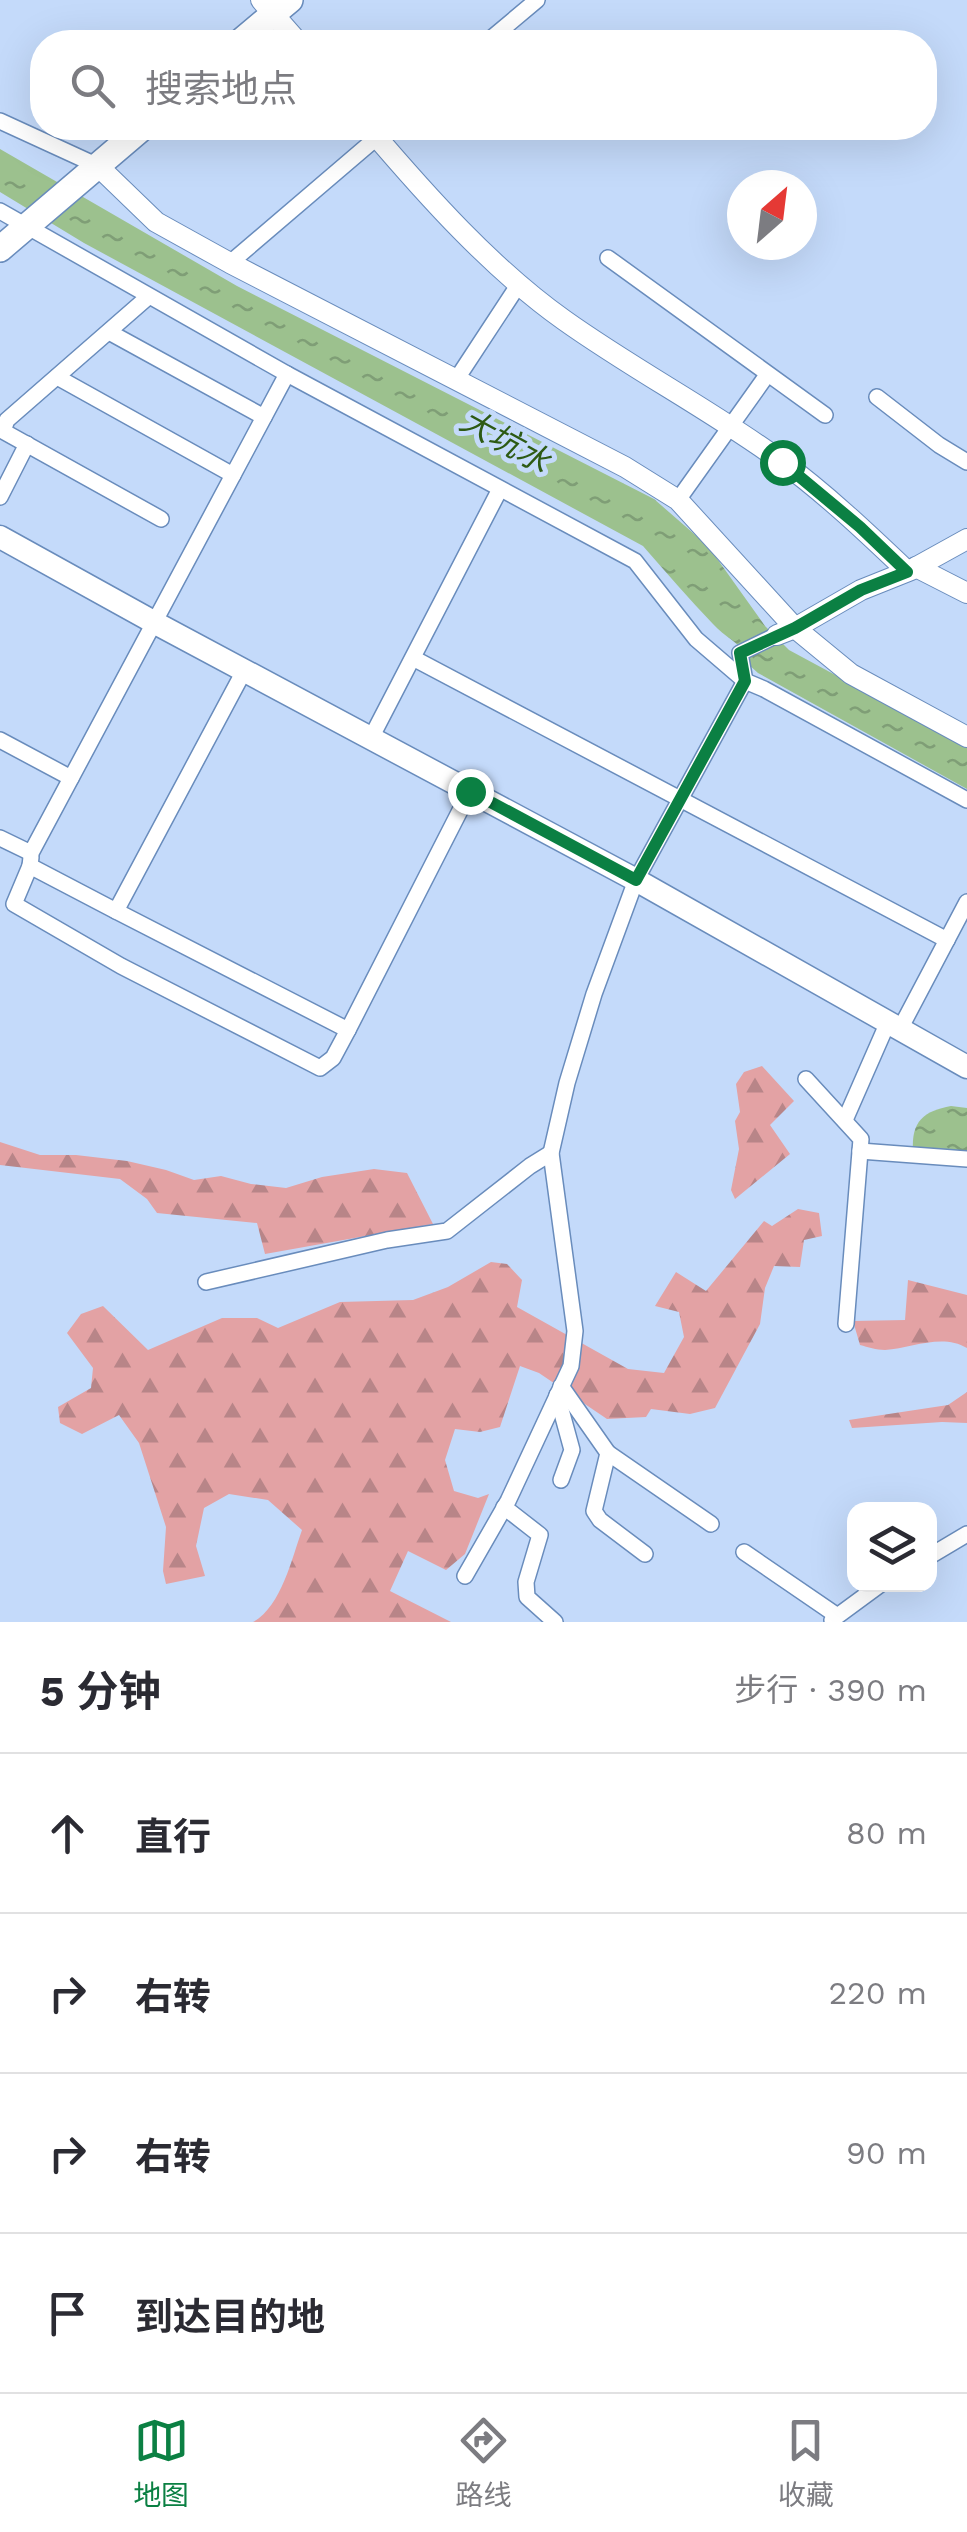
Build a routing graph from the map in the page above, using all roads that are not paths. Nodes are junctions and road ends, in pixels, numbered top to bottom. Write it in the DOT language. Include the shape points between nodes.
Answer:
graph roads {
  1 [pos="537,0"];
  2 [pos="275,5"];
  3 [pos="251,30"];
  4 [pos="291,30"];
  5 [pos="501,30"];
  6 [pos="0,122"];
  7 [pos="30,138"];
  8 [pos="33,140"];
  9 [pos="128,140"];
  10 [pos="368,140"];
  11 [pos="386,140"];
  12 [pos="92,172"];
  13 [pos="0,211"];
  14 [pos="32,223"];
  15 [pos="0,250"];
  16 [pos="608,258"];
  17 [pos="230,263"];
  18 [pos="520,284"];
  19 [pos="148,297"];
  20 [pos="109,332"];
  21 [pos="287,374"];
  22 [pos="767,375"];
  23 [pos="57,377"];
  24 [pos="456,380"];
  25 [pos="877,397"];
  26 [pos="264,416"];
  27 [pos="825,416"];
  28 [pos="730,427"];
  29 [pos="27,444"];
  30 [pos="967,462"];
  31 [pos="232,475"];
  32 [pos="500,488"];
  33 [pos="0,497"];
  34 [pos="678,500"];
  35 [pos="161,518"];
  36 [pos="967,539"];
  37 [pos="2,542"];
  38 [pos="911,569"];
  39 [pos="967,593"];
  40 [pos="154,622"];
  41 [pos="786,632"];
  42 [pos="414,658"];
  43 [pos="244,671"];
  44 [pos="745,681"];
  45 [pos="967,737"];
  46 [pos="371,738"];
  47 [pos="0,740"];
  48 [pos="71,778"];
  49 [pos="470,791"];
  50 [pos="680,800"];
  51 [pos="967,800"];
  52 [pos="0,838"];
  53 [pos="30,860"];
  54 [pos="636,880"];
  55 [pos="967,902"];
  56 [pos="116,911"];
  57 [pos="946,940"];
  58 [pos="894,1026"];
  59 [pos="348,1030"];
  60 [pos="967,1067"];
  61 [pos="806,1079"];
  62 [pos="844,1120"];
  63 [pos="860,1151"];
  64 [pos="550,1153"];
  65 [pos="967,1159"];
  66 [pos="206,1282"];
  67 [pos="846,1324"];
  68 [pos="559,1390"];
  69 [pos="608,1453"];
  70 [pos="561,1480"];
  71 [pos="504,1507"];
  72 [pos="711,1524"];
  73 [pos="967,1534"];
  74 [pos="744,1552"];
  75 [pos="937,1552"];
  76 [pos="645,1554"];
  77 [pos="465,1576"];
  78 [pos="870,1592"];
  79 [pos="833,1619"];
  80 [pos="555,1622"];
  1 -- 5 [label="street"];
  2 -- 3 [label="main road"];
  2 -- 4 [label="street"];
  6 -- 7 [label="street"];
  8 -- 12 [label="street"];
  9 -- 12 [label="main road"];
  10 -- 17 [label="street"];
  11 -- 18 [label="street" via="463,231"];
  12 -- 14 [label="main road"];
  12 -- 17 [label="street" via="156,222"];
  13 -- 14 [label="street"];
  14 -- 15 [label="main road"];
  14 -- 19 [label="street"];
  16 -- 22 [label="street"];
  17 -- 24 [label="street"];
  18 -- 24 [label="street"];
  18 -- 28 [label="street" via="563,320"];
  19 -- 20 [label="street"];
  19 -- 21 [label="street"];
  20 -- 23 [label="street"];
  20 -- 26 [label="street"];
  21 -- 26 [label="street"];
  21 -- 32 [label="street"];
  22 -- 27 [label="street"];
  22 -- 28 [label="street"];
  23 -- 29 [label="street" via="7,420 3,431"];
  23 -- 31 [label="street"];
  24 -- 34 [label="street"];
  25 -- 30 [label="street"];
  26 -- 31 [label="street"];
  28 -- 34 [label="street"];
  28 -- 38 [label="street"];
  29 -- 33 [label="street"];
  29 -- 35 [label="street"];
  31 -- 40 [label="street"];
  32 -- 42 [label="street"];
  32 -- 44 [label="street" via="635,561 696,639"];
  34 -- 41 [label="street"];
  36 -- 38 [label="street"];
  37 -- 40 [label="main road"];
  38 -- 39 [label="street"];
  38 -- 41 [label="street"];
  40 -- 43 [label="main road"];
  40 -- 48 [label="street"];
  41 -- 44 [label="street" via="740,653"];
  41 -- 45 [label="street"];
  42 -- 46 [label="street"];
  42 -- 50 [label="street"];
  43 -- 46 [label="main road"];
  43 -- 56 [label="street"];
  44 -- 50 [label="street"];
  44 -- 51 [label="street"];
  46 -- 49 [label="main road"];
  47 -- 48 [label="street"];
  48 -- 53 [label="street"];
  49 -- 54 [label="main road"];
  49 -- 59 [label="street"];
  50 -- 54 [label="street"];
  50 -- 57 [label="street"];
  52 -- 53 [label="street"];
  53 -- 56 [label="street"];
  53 -- 59 [label="street" via="14,904 122,966 320,1068"];
  54 -- 58 [label="main road"];
  54 -- 64 [label="street" via="594,994"];
  55 -- 57 [label="street"];
  56 -- 59 [label="street"];
  57 -- 58 [label="street"];
  58 -- 60 [label="main road"];
  58 -- 62 [label="street"];
  61 -- 62 [label="street"];
  62 -- 63 [label="street" via="861,1139"];
  63 -- 65 [label="street"];
  63 -- 67 [label="street"];
  64 -- 66 [label="street" via="446,1231"];
  64 -- 68 [label="street" via="575,1330 571,1366"];
  68 -- 69 [label="street"];
  68 -- 70 [label="street" via="572,1450"];
  68 -- 71 [label="street"];
  69 -- 72 [label="street"];
  69 -- 76 [label="street" via="594,1511"];
  71 -- 77 [label="street"];
  71 -- 80 [label="street" via="540,1535 527,1597"];
  73 -- 75 [label="street"];
  74 -- 79 [label="street"];
  78 -- 79 [label="street"];
}
